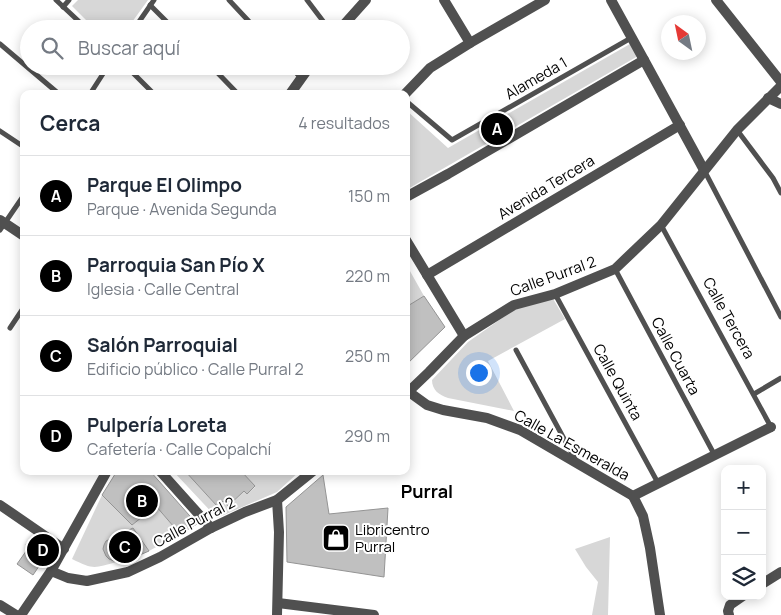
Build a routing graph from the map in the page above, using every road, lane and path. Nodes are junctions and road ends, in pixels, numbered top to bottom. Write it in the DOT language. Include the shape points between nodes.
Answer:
graph roads {
  1 [pos="56,0"];
  2 [pos="69,0"];
  3 [pos="229,0"];
  4 [pos="307,0"];
  5 [pos="366,0"];
  6 [pos="444,0"];
  7 [pos="545,0"];
  8 [pos="611,0"];
  9 [pos="716,0"];
  10 [pos="152,2"];
  11 [pos="63,7"];
  12 [pos="77,20"];
  13 [pos="140,20"];
  14 [pos="167,20"];
  15 [pos="248,20"];
  16 [pos="322,20"];
  17 [pos="348,20"];
  18 [pos="632,38"];
  19 [pos="470,43"];
  20 [pos="0,44"];
  21 [pos="644,60"];
  22 [pos="20,61"];
  23 [pos="37,75"];
  24 [pos="102,75"];
  25 [pos="135,75"];
  26 [pos="220,75"];
  27 [pos="298,75"];
  28 [pos="303,75"];
  29 [pos="301,78"];
  30 [pos="781,82"];
  31 [pos="781,86"];
  32 [pos="54,90"];
  33 [pos="93,90"];
  34 [pos="150,90"];
  35 [pos="234,90"];
  36 [pos="293,90"];
  37 [pos="410,90"];
  38 [pos="768,98"];
  39 [pos="410,104"];
  40 [pos="781,104"];
  41 [pos="680,126"];
  42 [pos="736,130"];
  43 [pos="0,131"];
  44 [pos="20,144"];
  45 [pos="704,170"];
  46 [pos="781,193"];
  47 [pos="410,195"];
  48 [pos="20,199"];
  49 [pos="2,224"];
  50 [pos="661,225"];
  51 [pos="20,234"];
  52 [pos="410,247"];
  53 [pos="615,269"];
  54 [pos="427,275"];
  55 [pos="555,294"];
  56 [pos="20,313"];
  57 [pos="781,317"];
  58 [pos="10,328"];
  59 [pos="464,336"];
  60 [pos="516,350"];
  61 [pos="781,378"];
  62 [pos="410,391"];
  63 [pos="410,394"];
  64 [pos="754,394"];
  65 [pos="771,427"];
  66 [pos="714,454"];
  67 [pos="577,464"];
  68 [pos="105,475"];
  69 [pos="164,475"];
  70 [pos="308,475"];
  71 [pos="659,483"];
  72 [pos="633,496"];
  73 [pos="277,500"];
  74 [pos="0,505"];
  75 [pos="211,528"];
  76 [pos="64,549"];
  77 [pos="51,571"];
  78 [pos="781,572"];
  79 [pos="766,581"];
  80 [pos="737,600"];
  81 [pos="278,603"];
  82 [pos="0,605"];
  83 [pos="16,615"];
  84 [pos="21,615"];
  85 [pos="277,615"];
  86 [pos="374,615"];
  87 [pos="660,615"];
  88 [pos="729,615"];
  1 -- 11 [label="lane"];
  2 -- 11 [label="lane"];
  3 -- 15 [label="lane"];
  4 -- 16 [label="lane"];
  5 -- 17 [label="street"];
  6 -- 19 [label="street"];
  7 -- 19 [label="street"];
  8 -- 18 [label="street"];
  9 -- 30 [label="street"];
  10 -- 13 [label="lane"];
  10 -- 14 [label="lane"];
  11 -- 12 [label="lane"];
  18 -- 21 [label="street"];
  18 -- 39 [label="lane, Alameda 1" via="452,140"];
  19 -- 37 [label="street" via="430,68"];
  20 -- 22 [label="lane"];
  21 -- 41 [label="street"];
  21 -- 47 [label="street"];
  23 -- 32 [label="lane"];
  24 -- 33 [label="lane"];
  25 -- 34 [label="lane"];
  26 -- 35 [label="lane"];
  27 -- 29 [label="lane"];
  28 -- 29 [label="street"];
  29 -- 36 [label="street"];
  31 -- 38 [label="street, Calle Purral 2"];
  38 -- 40 [label="street"];
  38 -- 42 [label="street, Calle Purral 2"];
  41 -- 45 [label="street"];
  41 -- 54 [label="street, Avenida Tercera"];
  42 -- 45 [label="street, Calle Purral 2"];
  42 -- 46 [label="lane"];
  43 -- 44 [label="lane"];
  45 -- 50 [label="street, Calle Purral 2"];
  45 -- 57 [label="lane"];
  48 -- 49 [label="lane"];
  49 -- 51 [label="street"];
  50 -- 53 [label="street, Calle Purral 2"];
  50 -- 64 [label="lane, Calle Tercera"];
  52 -- 54 [label="street"];
  53 -- 55 [label="street, Calle Purral 2"];
  53 -- 66 [label="lane, Calle Cuarta"];
  54 -- 59 [label="street"];
  55 -- 59 [label="street, Calle Purral 2" via="514,305"];
  55 -- 71 [label="lane, Calle Quinta"];
  56 -- 58 [label="lane"];
  59 -- 62 [label="street, Calle Purral 2"];
  60 -- 67 [label="lane"];
  61 -- 64 [label="lane"];
  63 -- 67 [label="street, Calle La Esmeralda" via="427,405 487,418 520,430"];
  64 -- 65 [label="lane, Calle Tercera"];
  65 -- 66 [label="street"];
  66 -- 71 [label="street"];
  67 -- 72 [label="street, Calle La Esmeralda"];
  68 -- 76 [label="street"];
  69 -- 75 [label="street"];
  70 -- 73 [label="street, Calle Purral 2"];
  71 -- 72 [label="street"];
  72 -- 87 [label="street, Calle La Esmeralda" via="643,516"];
  73 -- 75 [label="street, Calle Purral 2"];
  73 -- 81 [label="street"];
  74 -- 76 [label="street"];
  75 -- 77 [label="street, Calle Purral 2" via="128,572 88,581"];
  76 -- 77 [label="street"];
  77 -- 84 [label="street"];
  78 -- 79 [label="street"];
  80 -- 88 [label="street" via="730,605"];
  81 -- 85 [label="street"];
  81 -- 86 [label="street"];
  82 -- 83 [label="street"];
}
